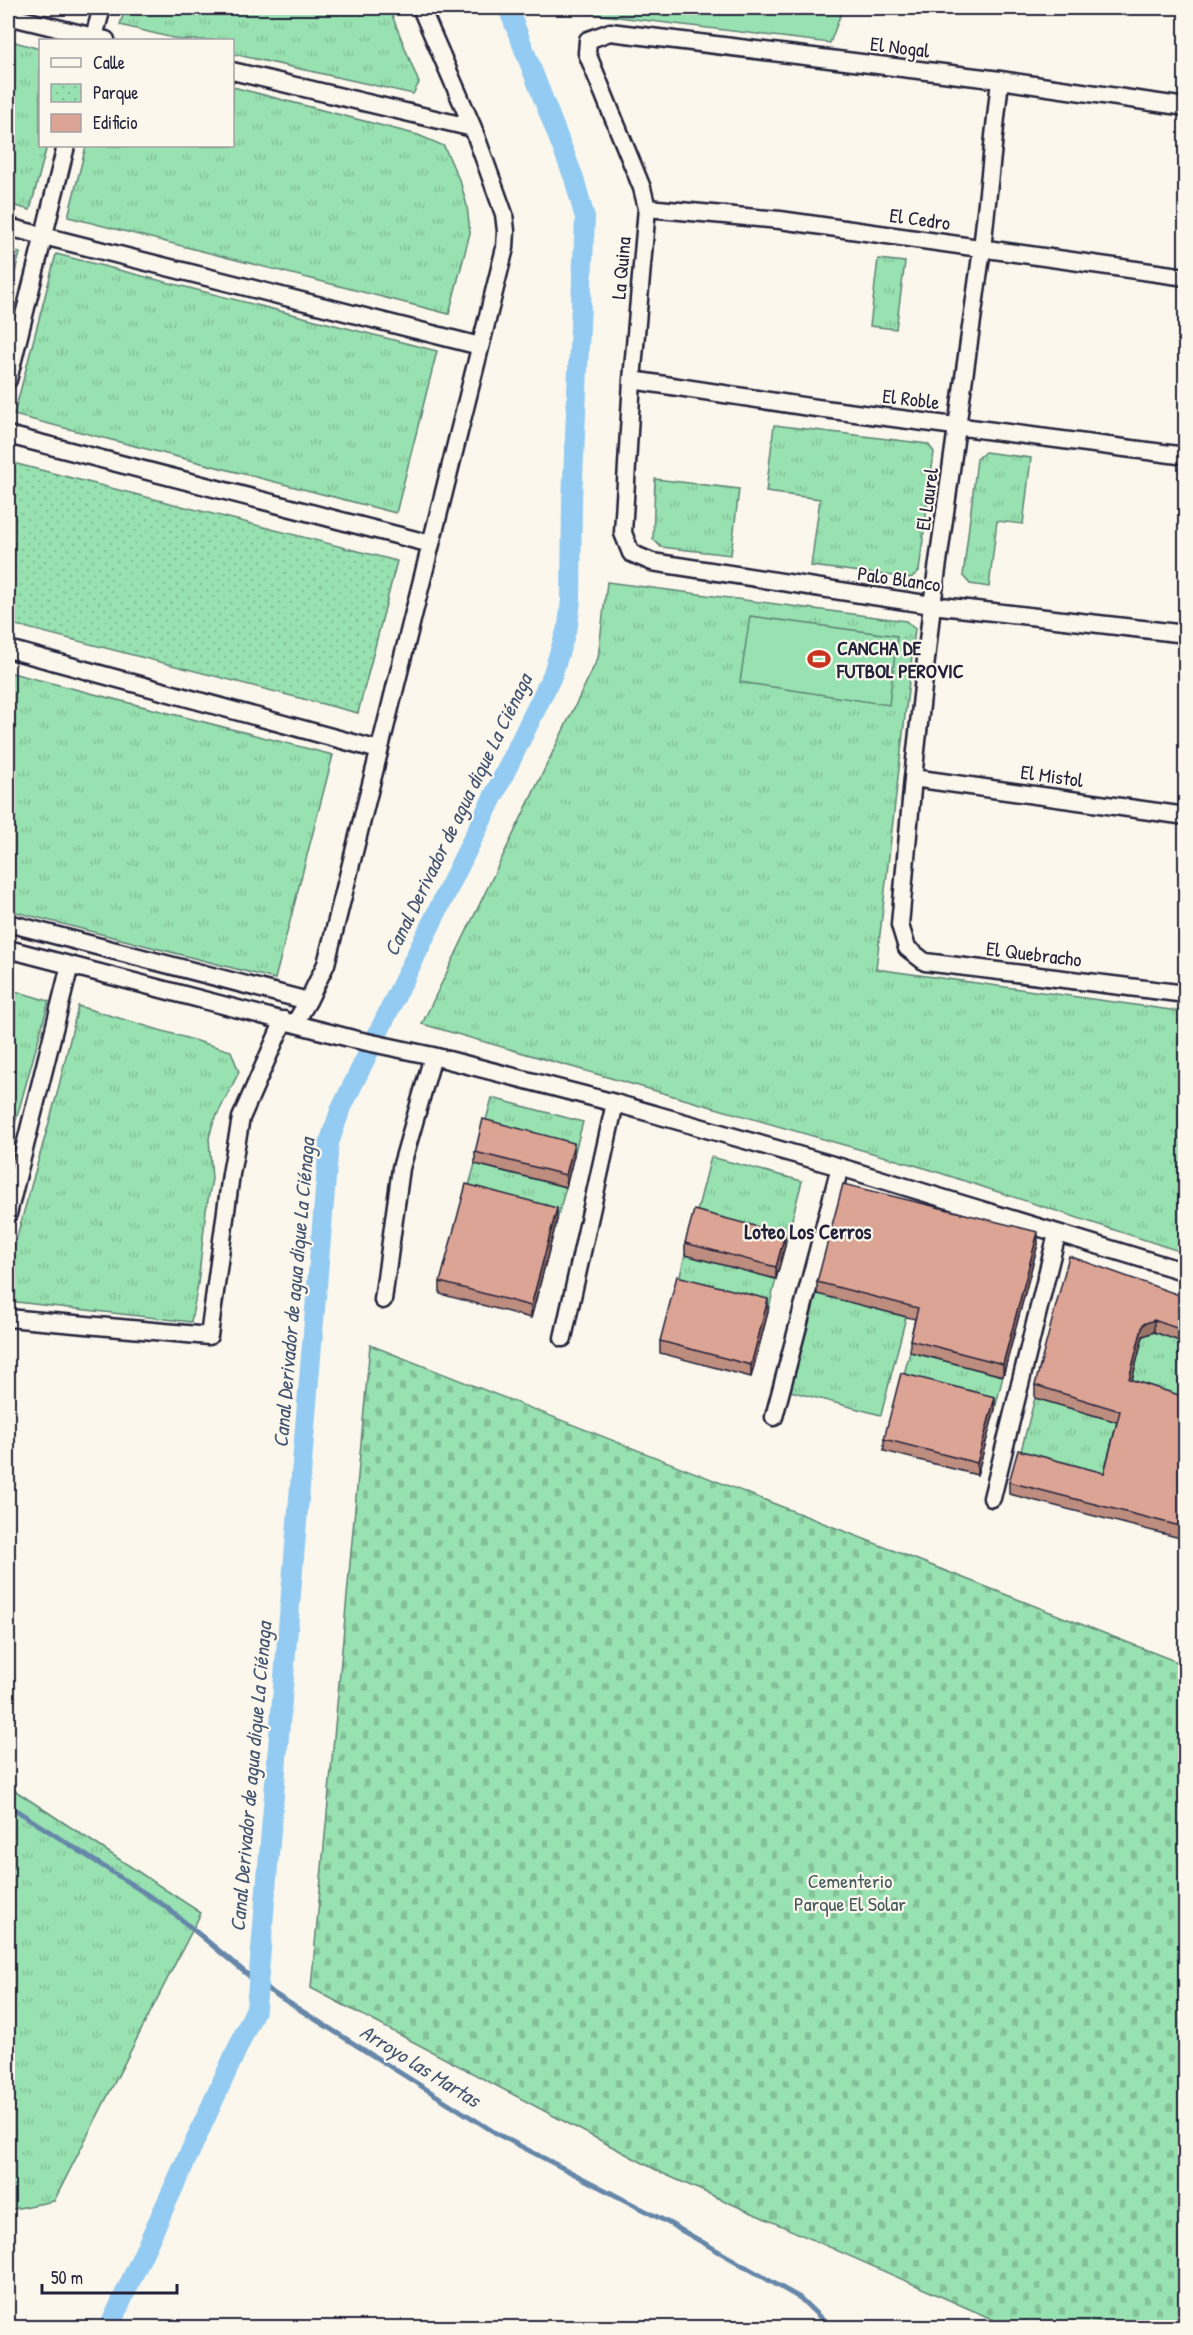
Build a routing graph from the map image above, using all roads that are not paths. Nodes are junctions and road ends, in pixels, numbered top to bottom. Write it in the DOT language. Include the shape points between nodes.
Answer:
graph roads {
  1 [pos="102,8"];
  2 [pos="422,8"];
  3 [pos="8,16"];
  4 [pos="610,32"];
  5 [pos="94,39"];
  6 [pos="98,39"];
  7 [pos="234,71"];
  8 [pos="1000,80"];
  9 [pos="1185,107"];
  10 [pos="473,128"];
  11 [pos="66,147"];
  12 [pos="647,208"];
  13 [pos="8,227"];
  14 [pos="44,236"];
  15 [pos="982,249"];
  16 [pos="1185,277"];
  17 [pos="480,346"];
  18 [pos="8,380"];
  19 [pos="632,380"];
  20 [pos="958,426"];
  21 [pos="8,435"];
  22 [pos="1185,456"];
  23 [pos="623,533"];
  24 [pos="431,544"];
  25 [pos="933,605"];
  26 [pos="1185,634"];
  27 [pos="8,649"];
  28 [pos="379,750"];
  29 [pos="913,778"];
  30 [pos="1185,816"];
  31 [pos="8,923"];
  32 [pos="900,925"];
  33 [pos="8,949"];
  34 [pos="70,965"];
  35 [pos="1185,994"];
  36 [pos="308,1001"];
  37 [pos="290,1022"];
  38 [pos="433,1056"];
  39 [pos="615,1103"];
  40 [pos="840,1167"];
  41 [pos="8,1214"];
  42 [pos="1057,1234"];
  43 [pos="1185,1272"];
  44 [pos="383,1300"];
  45 [pos="8,1317"];
  46 [pos="563,1338"];
  47 [pos="774,1417"];
  48 [pos="992,1498"];
  1 -- 6 [label="street"];
  2 -- 10 [label="street"];
  3 -- 5 [label="street"];
  4 -- 8 [label="street, El Nogal"];
  4 -- 12 [label="street, La Quina" via="588,40 587,53"];
  7 -- 10 [label="street"];
  8 -- 9 [label="street, El Nogal"];
  8 -- 15 [label="street, El Laurel"];
  10 -- 17 [label="street" via="504,214 506,231"];
  11 -- 14 [label="street"];
  12 -- 15 [label="street, El Cedro" via="780,220"];
  12 -- 19 [label="street, La Quina"];
  13 -- 14 [label="street"];
  14 -- 17 [label="street"];
  14 -- 18 [label="street"];
  15 -- 16 [label="street, El Cedro"];
  15 -- 20 [label="street, El Laurel"];
  17 -- 24 [label="street"];
  19 -- 20 [label="street, El Roble"];
  19 -- 23 [label="street, La Quina"];
  20 -- 22 [label="street, El Roble"];
  20 -- 25 [label="street, El Laurel"];
  21 -- 24 [label="street"];
  23 -- 25 [label="street, Palo Blanco" via="631,553 652,562"];
  24 -- 28 [label="street"];
  25 -- 26 [label="street, Palo Blanco"];
  25 -- 29 [label="street, El Laurel"];
  27 -- 28 [label="street"];
  28 -- 36 [label="street" via="326,964"];
  29 -- 30 [label="street, El Mistol"];
  29 -- 32 [label="street, El Laurel"];
  31 -- 36 [label="street"];
  32 -- 35 [label="street, El Quebracho" via="907,948 925,962"];
  33 -- 34 [label="street"];
  34 -- 37 [label="street"];
  34 -- 41 [label="street"];
  36 -- 37 [label="street"];
  37 -- 38 [label="street"];
  37 -- 45 [label="street" via="241,1118 209,1336"];
  38 -- 39 [label="street"];
  38 -- 44 [label="street" via="401,1168"];
  39 -- 40 [label="street"];
  39 -- 46 [label="street"];
  40 -- 42 [label="street"];
  40 -- 47 [label="street"];
  42 -- 43 [label="street"];
  42 -- 48 [label="street"];
}
